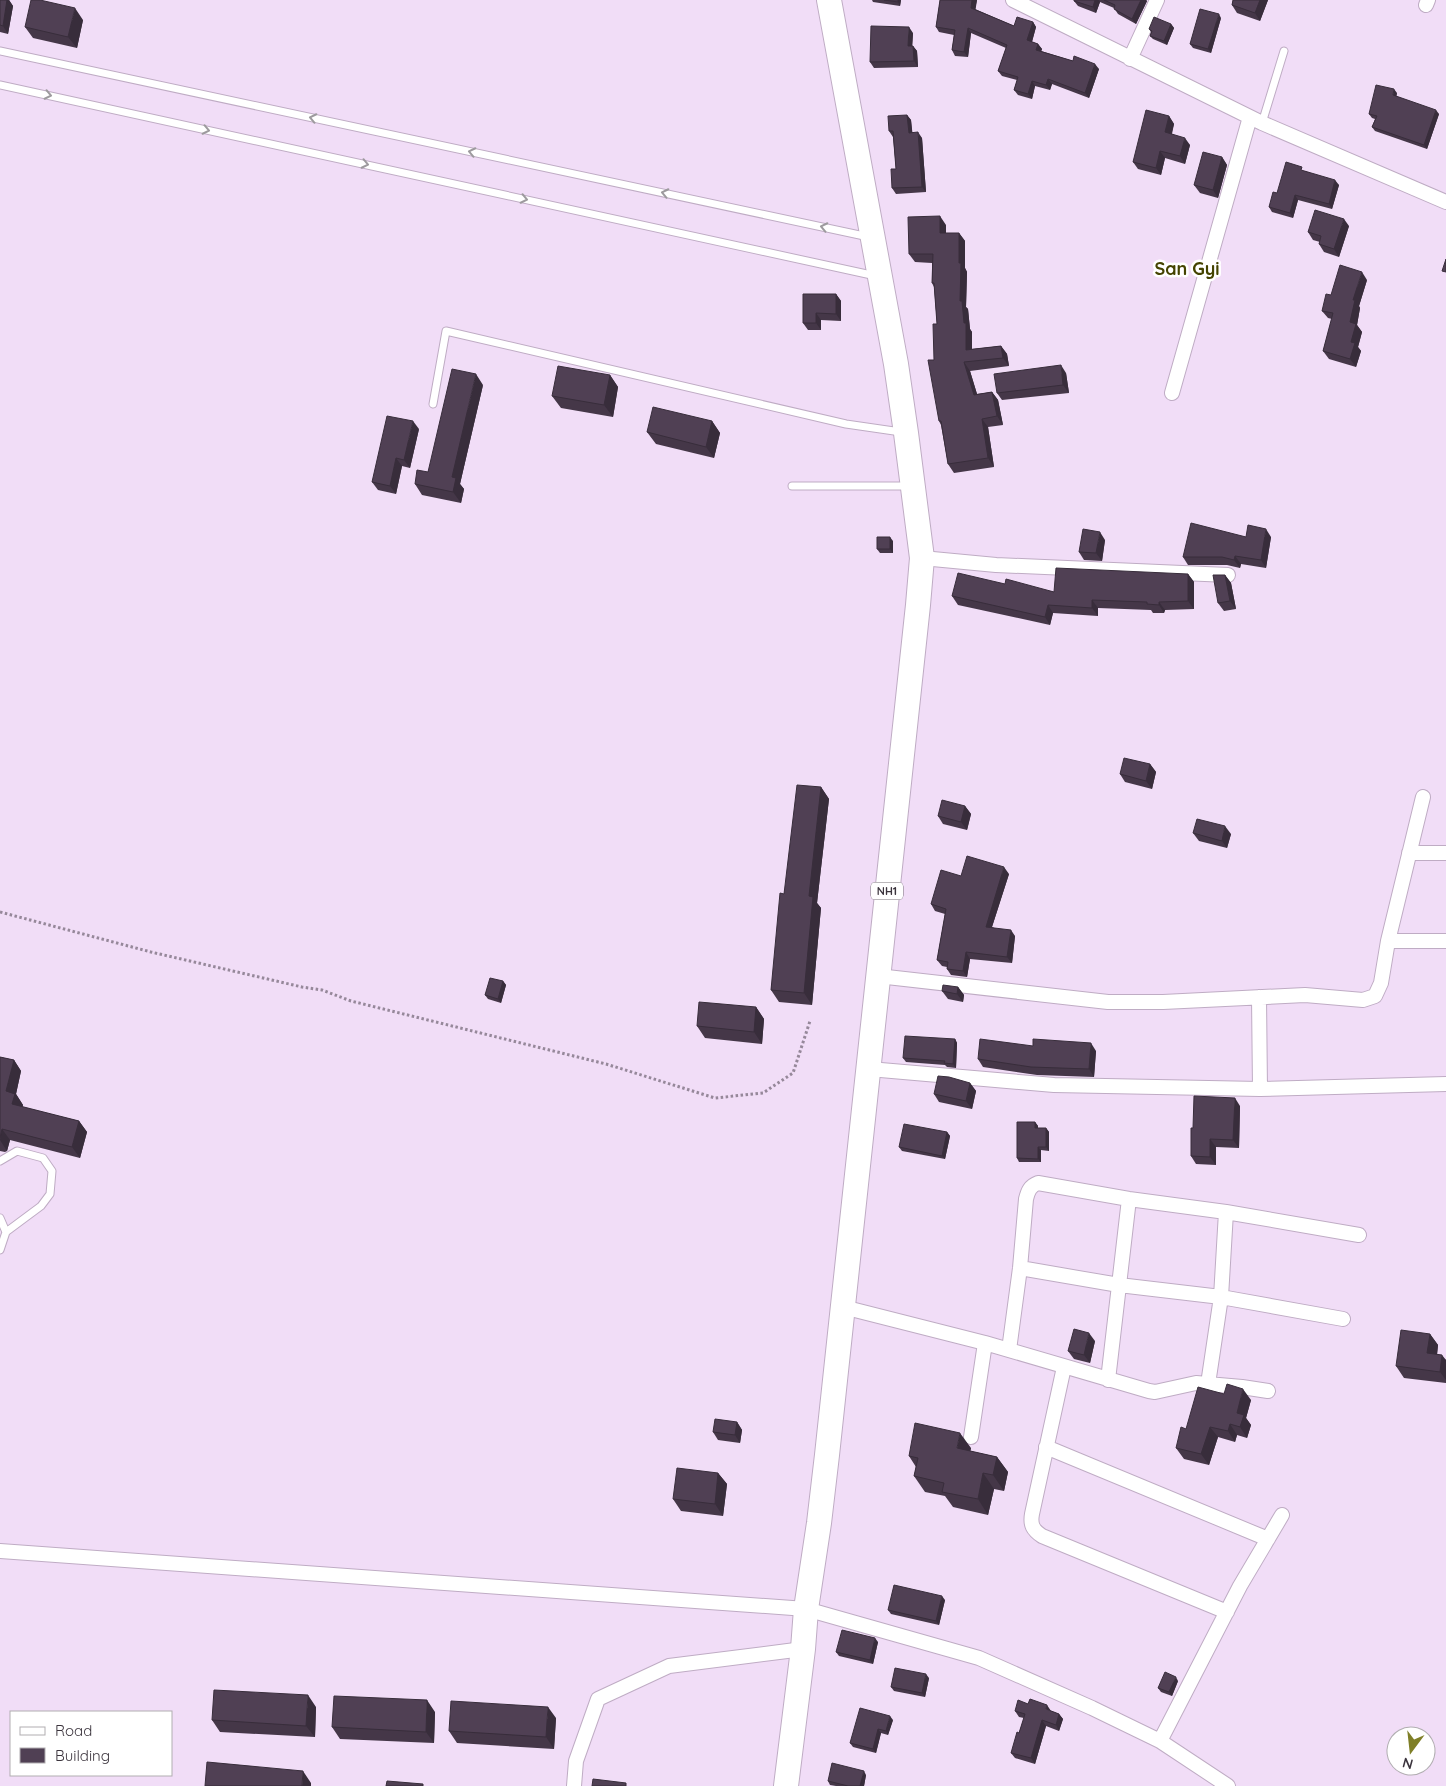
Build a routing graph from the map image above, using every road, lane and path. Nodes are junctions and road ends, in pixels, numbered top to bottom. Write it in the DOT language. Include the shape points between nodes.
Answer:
graph roads {
  1 [pos="829,0"];
  2 [pos="1013,0"];
  3 [pos="1157,0"];
  4 [pos="0,51"];
  5 [pos="1284,52"];
  6 [pos="1130,58"];
  7 [pos="0,85"];
  8 [pos="1256,120"];
  9 [pos="1446,202"];
  10 [pos="872,237"];
  11 [pos="879,276"];
  12 [pos="1172,393"];
  13 [pos="433,404"];
  14 [pos="906,433"];
  15 [pos="792,486"];
  16 [pos="912,486"];
  17 [pos="922,558"];
  18 [pos="1228,575"];
  19 [pos="1423,797"];
  20 [pos="1446,852"];
  21 [pos="1409,853"];
  22 [pos="0,912"];
  23 [pos="1388,941"];
  24 [pos="1446,941"];
  25 [pos="878,976"];
  26 [pos="1259,997"];
  27 [pos="810,1020"];
  28 [pos="869,1069"];
  29 [pos="1446,1084"];
  30 [pos="1260,1090"];
  31 [pos="0,1161"];
  32 [pos="1130,1199"];
  33 [pos="1226,1212"];
  34 [pos="0,1218"];
  35 [pos="6,1232"];
  36 [pos="1359,1236"];
  37 [pos="0,1250"];
  38 [pos="1020,1268"];
  39 [pos="1119,1285"];
  40 [pos="1221,1297"];
  41 [pos="843,1307"];
  42 [pos="1343,1319"];
  43 [pos="985,1343"];
  44 [pos="1009,1350"];
  45 [pos="1064,1367"];
  46 [pos="1108,1380"];
  47 [pos="1208,1384"];
  48 [pos="1268,1392"];
  49 [pos="970,1437"];
  50 [pos="1046,1447"];
  51 [pos="1282,1515"];
  52 [pos="1268,1540"];
  53 [pos="0,1551"];
  54 [pos="806,1610"];
  55 [pos="1227,1612"];
  56 [pos="803,1649"];
  57 [pos="1160,1741"];
  58 [pos="574,1786"];
  59 [pos="786,1786"];
  60 [pos="1228,1786"];
  1 -- 10 [label="highway, NH1"];
  2 -- 6 [label="street"];
  3 -- 6 [label="street"];
  10 -- 4 [label="lane, one-way"];
  5 -- 8 [label="lane"];
  6 -- 8 [label="street"];
  7 -- 11 [label="lane, one-way"];
  8 -- 9 [label="street"];
  8 -- 12 [label="street"];
  10 -- 11 [label="highway, NH1"];
  11 -- 14 [label="highway, NH1"];
  13 -- 14 [label="lane" via="446,331 846,424"];
  14 -- 16 [label="highway, NH1"];
  15 -- 16 [label="lane"];
  16 -- 17 [label="highway, NH1"];
  17 -- 18 [label="street" via="996,565"];
  17 -- 25 [label="highway, NH1"];
  19 -- 21 [label="street"];
  20 -- 21 [label="street"];
  21 -- 23 [label="street"];
  22 -- 27 [label="path" via="151,952 322,990 351,1001 606,1064 715,1098 763,1093 793,1073"];
  23 -- 24 [label="street"];
  23 -- 26 [label="street" via="1381,983 1375,996 1364,1000 1305,995"];
  25 -- 26 [label="street" via="1108,1002"];
  25 -- 28 [label="highway, NH1"];
  26 -- 30 [label="street"];
  28 -- 30 [label="street" via="1054,1085"];
  28 -- 41 [label="highway, NH1"];
  29 -- 30 [label="street"];
  31 -- 35 [label="lane" via="17,1151 43,1158 52,1172 50,1194 41,1206"];
  32 -- 33 [label="street"];
  32 -- 38 [label="street" via="1038,1183 1032,1185 1026,1199"];
  32 -- 39 [label="street"];
  33 -- 36 [label="street"];
  33 -- 40 [label="street"];
  34 -- 35 [label="lane"];
  35 -- 37 [label="lane"];
  38 -- 39 [label="street"];
  38 -- 44 [label="street"];
  39 -- 40 [label="street"];
  39 -- 46 [label="street"];
  40 -- 42 [label="street"];
  40 -- 47 [label="street"];
  41 -- 43 [label="street"];
  41 -- 54 [label="highway, NH1"];
  43 -- 44 [label="street"];
  43 -- 49 [label="street"];
  44 -- 45 [label="street"];
  45 -- 46 [label="street"];
  45 -- 50 [label="street"];
  46 -- 47 [label="street" via="1155,1392 1196,1383"];
  47 -- 48 [label="street"];
  50 -- 52 [label="street"];
  50 -- 55 [label="street" via="1030,1522 1036,1532"];
  51 -- 52 [label="street"];
  52 -- 55 [label="street"];
  53 -- 54 [label="street"];
  54 -- 56 [label="highway, NH1"];
  54 -- 57 [label="street" via="979,1658"];
  55 -- 57 [label="street"];
  56 -- 58 [label="street" via="669,1666 598,1699 576,1761"];
  56 -- 59 [label="highway, NH1"];
  57 -- 60 [label="street"];
}
